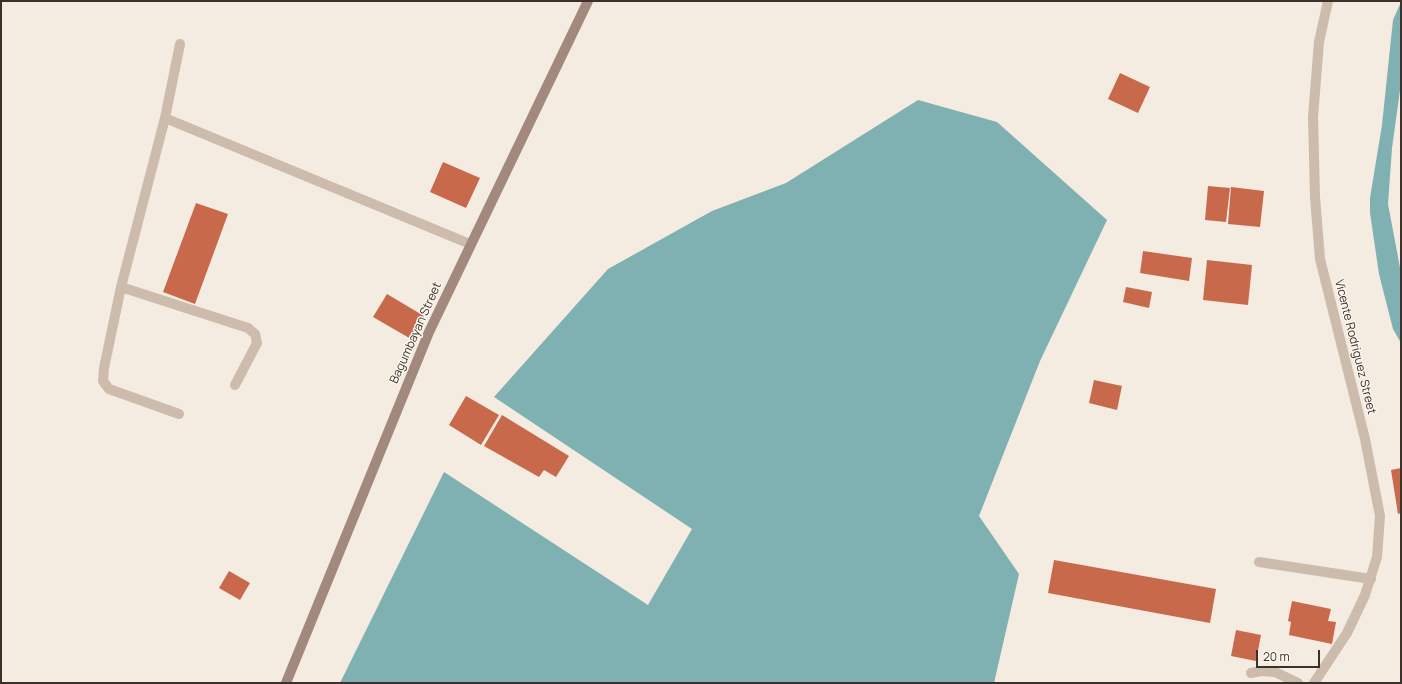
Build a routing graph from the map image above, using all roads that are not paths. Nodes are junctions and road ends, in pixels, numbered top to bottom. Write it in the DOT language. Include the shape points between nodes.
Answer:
graph roads {
  1 [pos="588,1"];
  2 [pos="1328,1"];
  3 [pos="180,44"];
  4 [pos="165,118"];
  5 [pos="470,244"];
  6 [pos="121,288"];
  7 [pos="235,385"];
  8 [pos="179,414"];
  9 [pos="1259,562"];
  10 [pos="1371,579"];
  11 [pos="1251,673"];
  12 [pos="286,683"];
  13 [pos="1298,683"];
  14 [pos="1314,683"];
  1 -- 5 [label="main road, Bagumbayan Street"];
  2 -- 10 [label="street, Vicente Rodriguez Street" via="1319,42 1313,117 1315,197 1320,258 1361,423 1380,516 1377,557"];
  3 -- 4 [label="street"];
  4 -- 5 [label="street"];
  4 -- 6 [label="street"];
  5 -- 12 [label="main road, Bagumbayan Street" via="429,332"];
  6 -- 7 [label="street" via="248,328 255,334 257,343"];
  6 -- 8 [label="street" via="103,381 109,389"];
  9 -- 10 [label="street"];
  10 -- 14 [label="street, Vicente Rodriguez Street" via="1347,633"];
  11 -- 13 [label="street" via="1275,672"];
}
